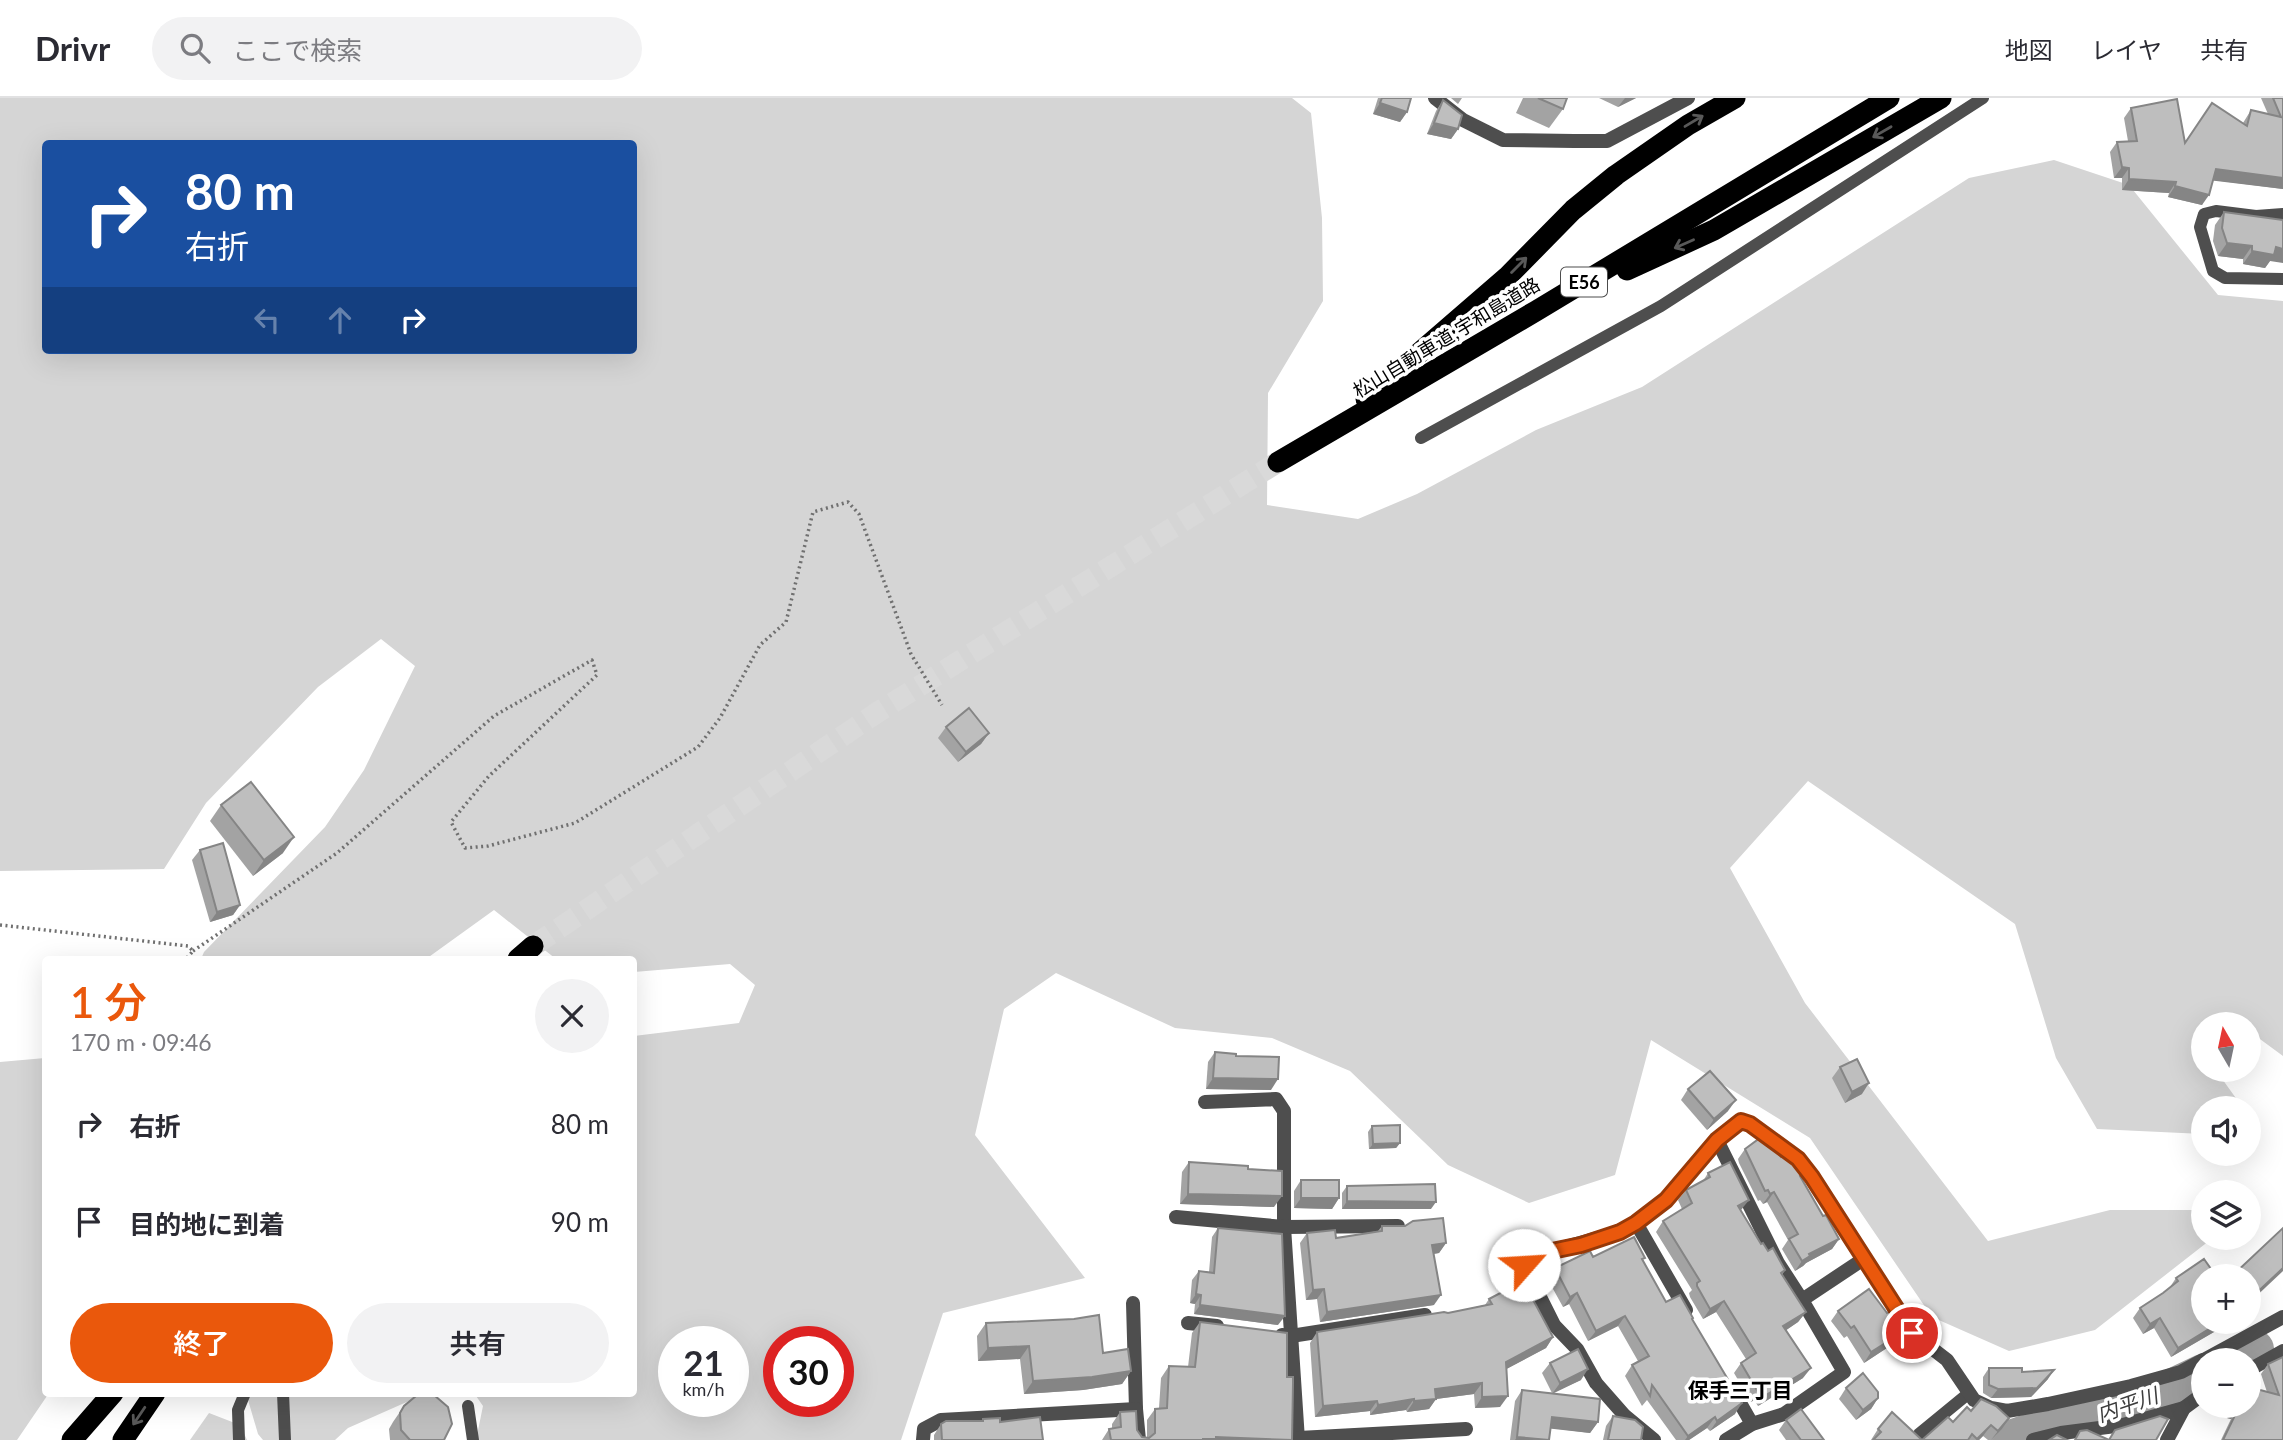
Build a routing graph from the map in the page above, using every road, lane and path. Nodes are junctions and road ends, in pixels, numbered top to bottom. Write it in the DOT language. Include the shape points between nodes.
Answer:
graph roads {
  1 [pos="1435,98"];
  2 [pos="1688,98"];
  3 [pos="1735,98"];
  4 [pos="1889,98"];
  5 [pos="1941,98"];
  6 [pos="1983,98"];
  7 [pos="2283,214"];
  8 [pos="2283,279"];
  9 [pos="1536,311"];
  10 [pos="1319,438"];
  11 [pos="1421,438"];
  12 [pos="1278,462"];
  13 [pos="942,705"];
  14 [pos="0,925"];
  15 [pos="192,951"];
  16 [pos="188,956"];
  17 [pos="1205,1102"];
  18 [pos="1717,1140"];
  19 [pos="1176,1217"];
  20 [pos="1636,1223"];
  21 [pos="1398,1226"];
  22 [pos="1284,1227"];
  23 [pos="1865,1258"];
  24 [pos="1802,1300"];
  25 [pos="1133,1303"];
  26 [pos="1433,1314"];
  27 [pos="2283,1317"];
  28 [pos="1690,1318"];
  29 [pos="1188,1323"];
  30 [pos="1227,1328"];
  31 [pos="1265,1332"];
  32 [pos="1291,1336"];
  33 [pos="2226,1348"];
  34 [pos="2283,1351"];
  35 [pos="2261,1363"];
  36 [pos="2191,1367"];
  37 [pos="1725,1377"];
  38 [pos="1969,1393"];
  39 [pos="110,1397"];
  40 [pos="112,1397"];
  41 [pos="152,1397"];
  42 [pos="243,1397"];
  43 [pos="283,1397"];
  44 [pos="2191,1403"];
  45 [pos="468,1406"];
  46 [pos="2184,1408"];
  47 [pos="1136,1409"];
  48 [pos="1752,1424"];
  49 [pos="1466,1429"];
  50 [pos="1298,1439"];
  51 [pos="72,1440"];
  52 [pos="86,1440"];
  53 [pos="123,1440"];
  54 [pos="239,1440"];
  55 [pos="285,1440"];
  56 [pos="473,1440"];
  57 [pos="923,1440"];
  58 [pos="1139,1440"];
  59 [pos="1654,1440"];
  60 [pos="1726,1440"];
  61 [pos="1915,1440"];
  62 [pos="2033,1440"];
  63 [pos="2167,1440"];
  1 -- 2 [label="street" via="1463,120 1503,140 1607,141"];
  10 -- 3 [label="highway, one-way" via="1447,331 1573,210 1688,125"];
  4 -- 9 [label="highway, 松山自動車道;宇和島道路 / E56"];
  5 -- 9 [label="highway, one-way" via="1714,230"];
  6 -- 11 [label="lane" via="1661,306"];
  7 -- 8 [label="lane" via="2216,211 2204,214 2200,227 2213,271 2225,278"];
  9 -- 10 [label="highway, 松山自動車道;宇和島道路 / E56"];
  10 -- 12 [label="highway, 松山自動車道;宇和島道路 / E56"];
  13 -- 15 [label="path" via="911,654 859,514 848,502 813,512 786,622 760,645 720,718 698,747 575,823 465,848 451,822 489,776 597,675 592,660 494,716 337,853"];
  14 -- 15 [label="path" via="188,946"];
  15 -- 16 [label="path"];
  17 -- 22 [label="street" via="1276,1099 1284,1111"];
  18 -- 20 [label="street" via="1666,1200"];
  18 -- 23 [label="street" via="1741,1121 1798,1159"];
  18 -- 24 [label="street" via="1777,1263"];
  19 -- 22 [label="street"];
  20 -- 28 [label="street"];
  20 -- 59 [label="street" via="1581,1245 1547,1252 1524,1265 1555,1325 1577,1349 1596,1383"];
  21 -- 22 [label="street"];
  22 -- 32 [label="street"];
  23 -- 24 [label="street"];
  23 -- 38 [label="street" via="1912,1333 1947,1360"];
  24 -- 48 [label="street" via="1844,1372 1784,1414"];
  25 -- 47 [label="street"];
  26 -- 32 [label="street"];
  27 -- 33 [label="street"];
  29 -- 30 [label="street"];
  31 -- 32 [label="street"];
  32 -- 50 [label="street"];
  34 -- 35 [label="street"];
  36 -- 38 [label="street" via="2131,1386 2007,1411 1974,1400"];
  37 -- 48 [label="street"];
  38 -- 61 [label="lane"];
  39 -- 51 [label="highway"];
  40 -- 52 [label="highway"];
  41 -- 53 [label="highway, one-way"];
  42 -- 54 [label="lane" via="238,1410"];
  43 -- 55 [label="lane"];
  44 -- 46 [label="street"];
  45 -- 56 [label="lane"];
  46 -- 62 [label="street" via="2123,1425"];
  46 -- 63 [label="street"];
  47 -- 57 [label="street" via="941,1420 924,1429"];
  47 -- 58 [label="street"];
  48 -- 60 [label="street"];
  49 -- 50 [label="street"];
}
